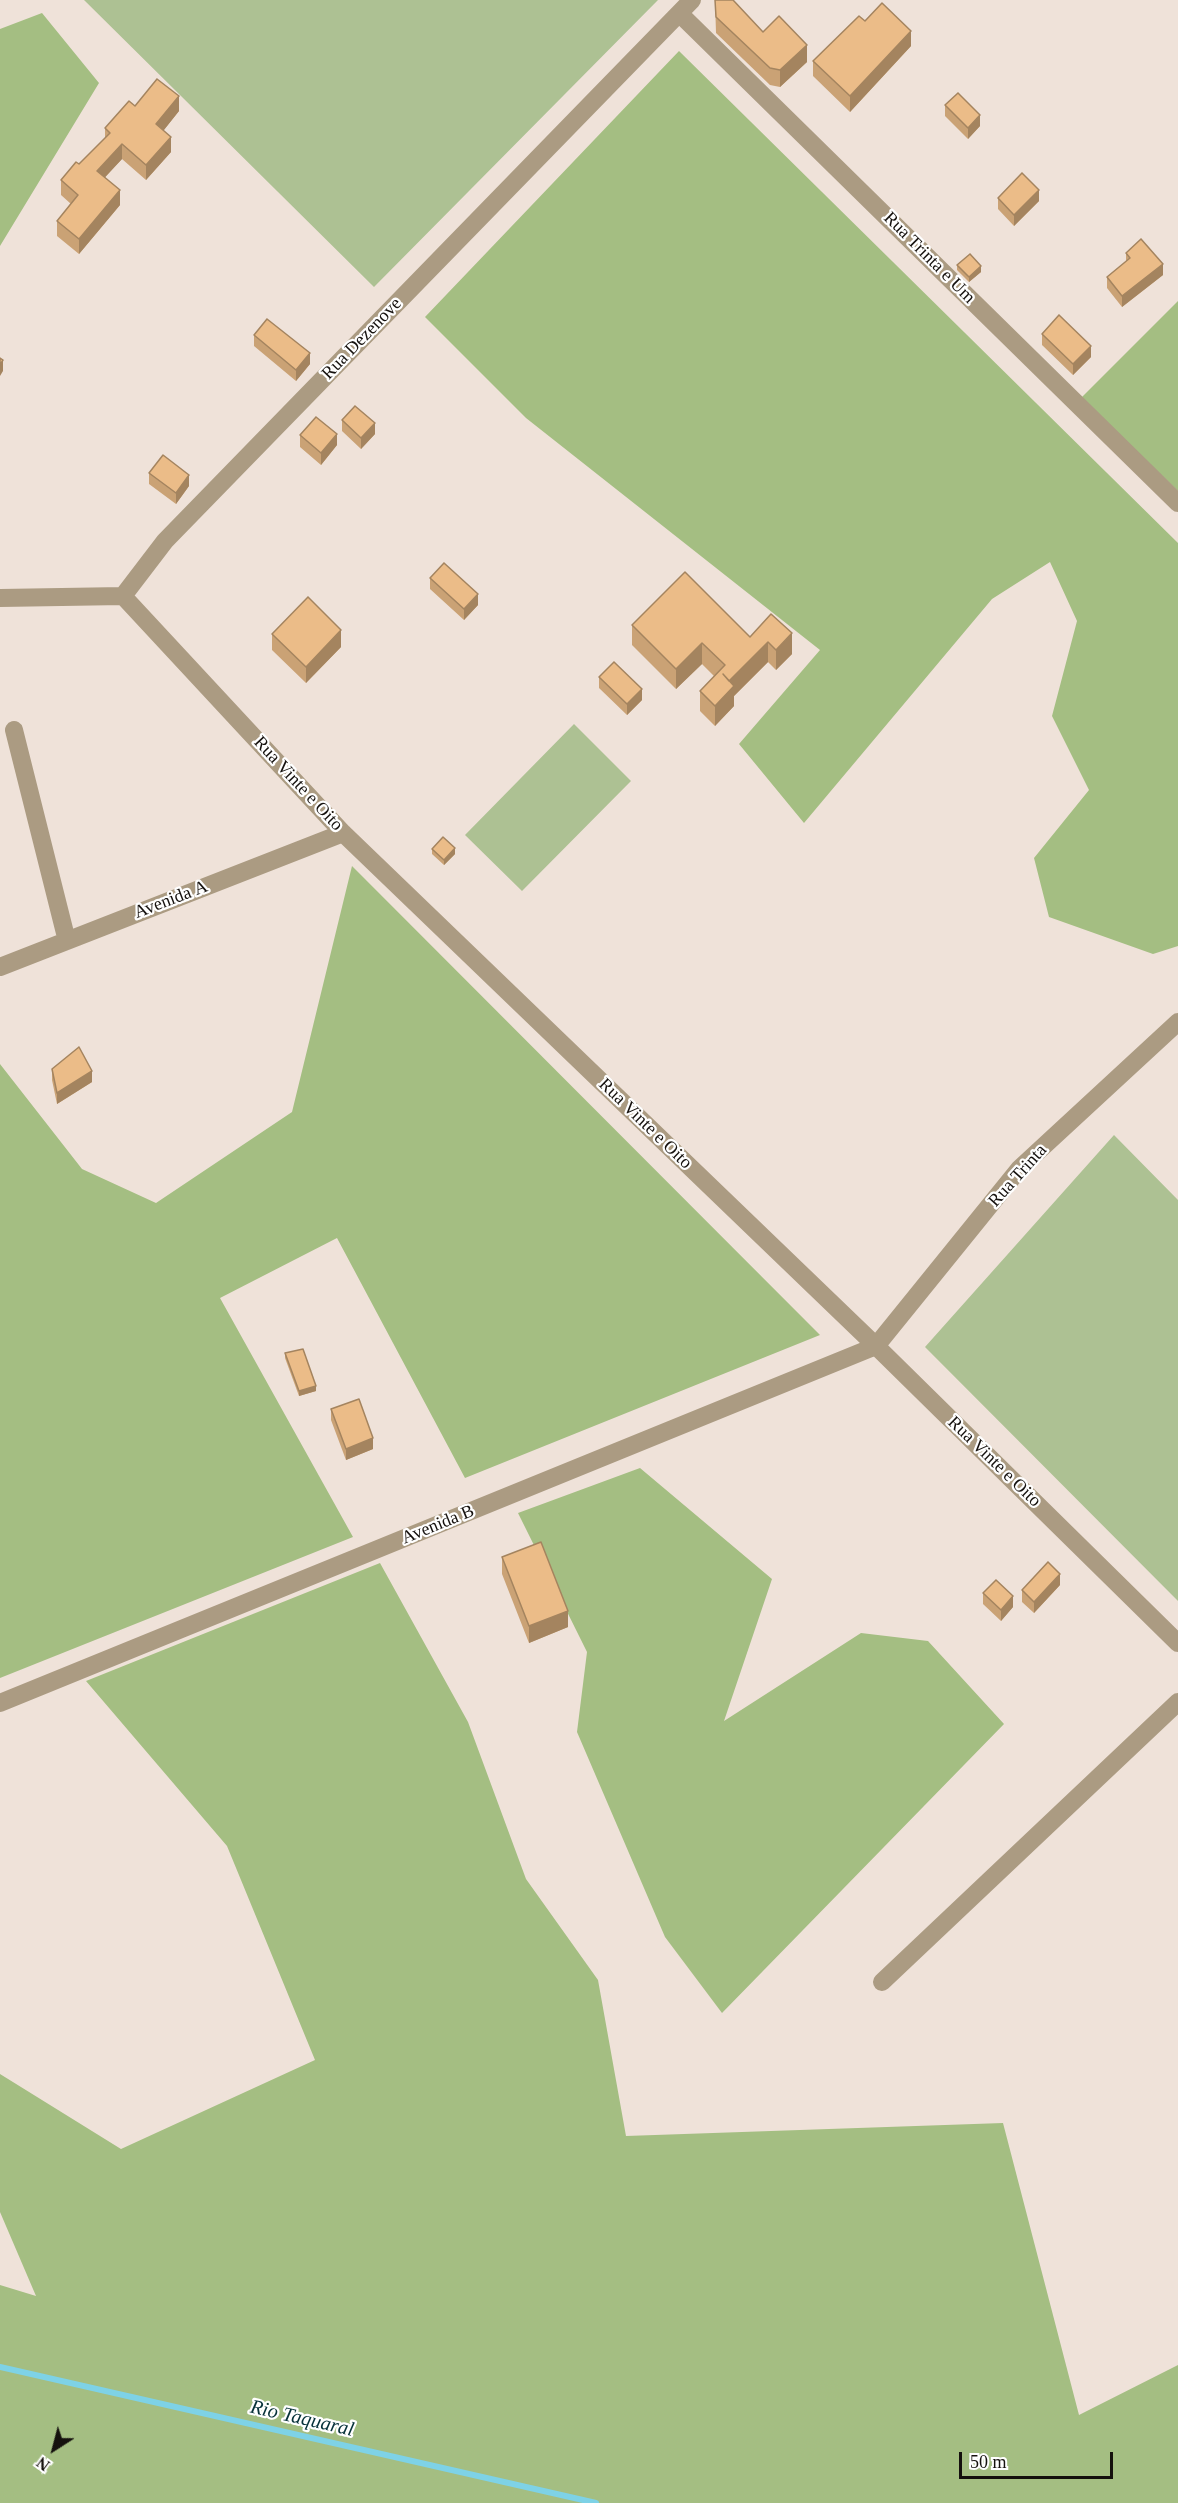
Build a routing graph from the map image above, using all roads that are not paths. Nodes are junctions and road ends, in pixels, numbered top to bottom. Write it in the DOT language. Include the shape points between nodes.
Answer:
graph roads {
  1 [pos="692,0"];
  2 [pos="680,14"];
  3 [pos="1178,503"];
  4 [pos="123,596"];
  5 [pos="0,598"];
  6 [pos="14,730"];
  7 [pos="343,833"];
  8 [pos="67,941"];
  9 [pos="0,967"];
  10 [pos="1178,1022"];
  11 [pos="876,1346"];
  12 [pos="1178,1643"];
  13 [pos="1178,1702"];
  14 [pos="0,1703"];
  15 [pos="882,1982"];
  1 -- 2 [label="street, Rua Dezenove"];
  2 -- 3 [label="street, Rua Trinta e Um"];
  2 -- 4 [label="street, Rua Dezenove" via="165,540"];
  4 -- 5 [label="street"];
  4 -- 7 [label="street, Rua Vinte e Oito"];
  6 -- 8 [label="street"];
  7 -- 8 [label="street, Avenida A"];
  7 -- 11 [label="street, Rua Vinte e Oito"];
  8 -- 9 [label="street, Avenida A"];
  10 -- 11 [label="street, Rua Trinta" via="1020,1168"];
  11 -- 12 [label="street, Rua Vinte e Oito"];
  11 -- 14 [label="street, Avenida B"];
  13 -- 15 [label="street"];
}
